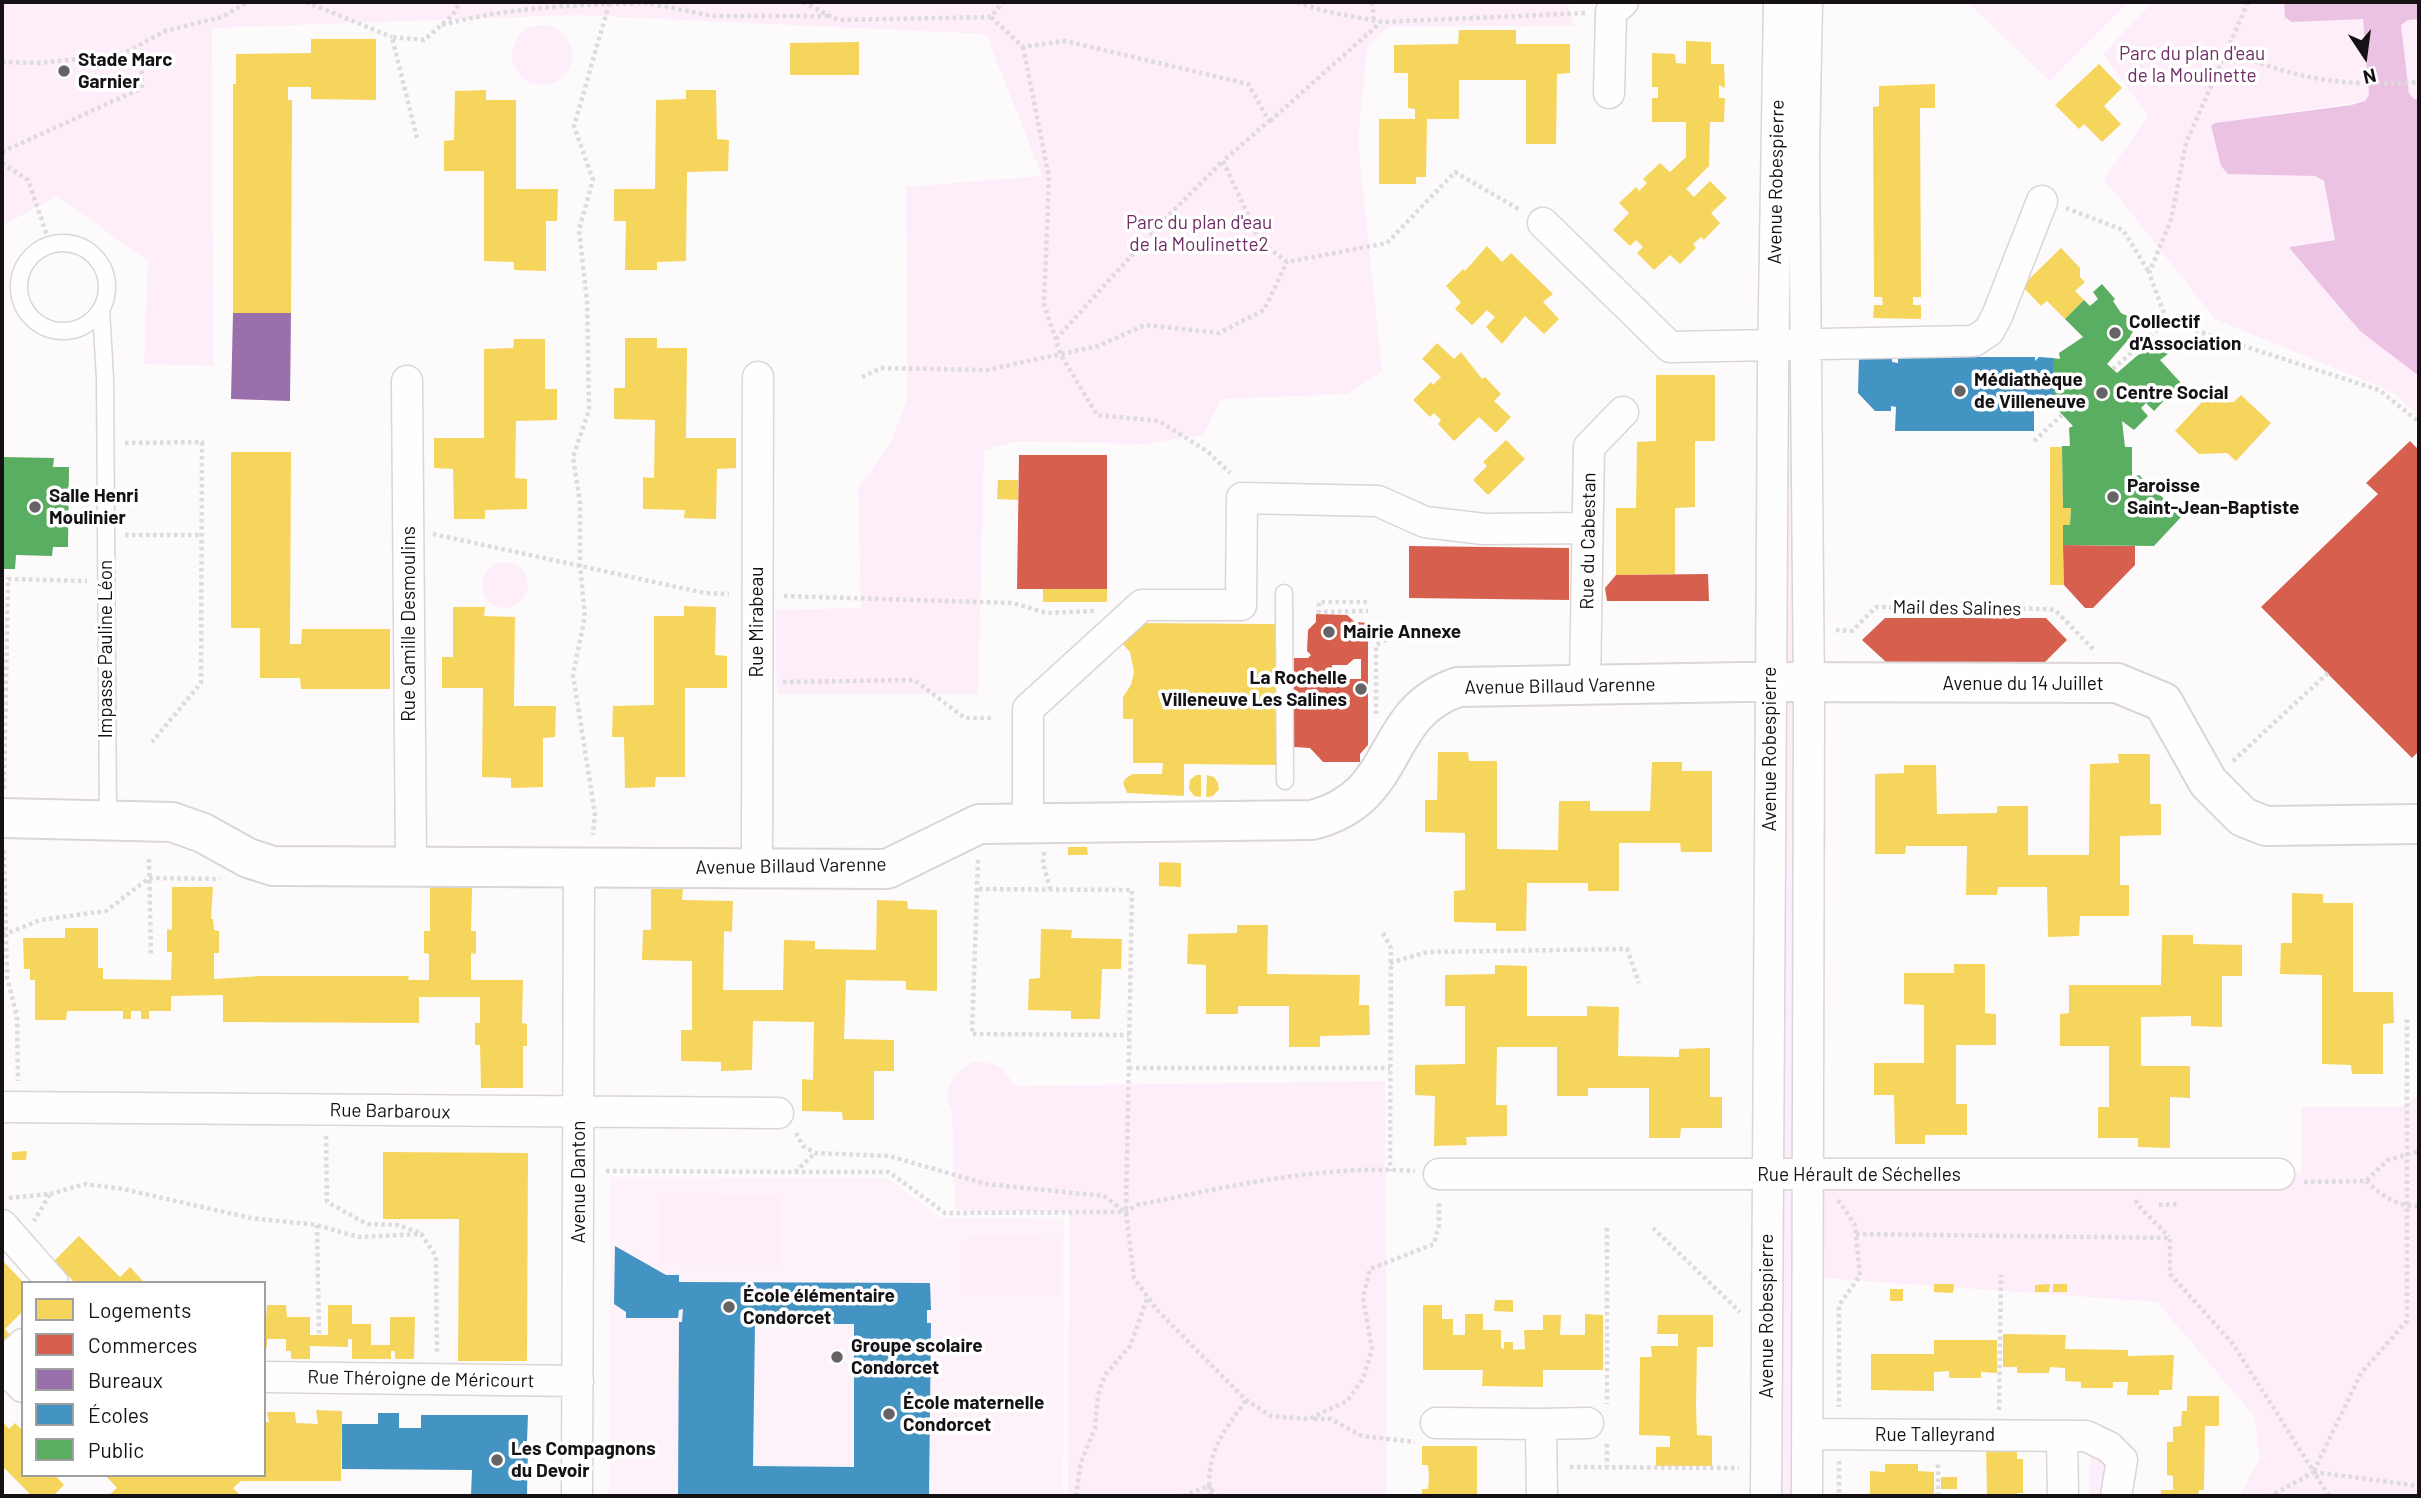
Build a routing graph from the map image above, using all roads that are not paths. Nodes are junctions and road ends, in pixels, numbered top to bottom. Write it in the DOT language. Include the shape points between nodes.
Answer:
graph roads {
  1 [pos="1779,2"];
  2 [pos="1807,2"];
  3 [pos="1617,7"];
  4 [pos="1609,93"];
  5 [pos="2042,201"];
  6 [pos="1543,223"];
  7 [pos="101,310"];
  8 [pos="1806,343"];
  9 [pos="1773,347"];
  10 [pos="758,377"];
  11 [pos="407,381"];
  12 [pos="1623,412"];
  13 [pos="1587,528"];
  14 [pos="1284,593"];
  15 [pos="1771,683"];
  16 [pos="1585,684"];
  17 [pos="1809,684"];
  18 [pos="1285,781"];
  19 [pos="3,818"];
  20 [pos="108,821"];
  21 [pos="1028,822"];
  22 [pos="2419,824"];
  23 [pos="411,866"];
  24 [pos="757,867"];
  25 [pos="585,868"];
  26 [pos="10,1108"];
  27 [pos="579,1113"];
  28 [pos="778,1113"];
  29 [pos="1439,1174"];
  30 [pos="1808,1174"];
  31 [pos="2280,1174"];
  32 [pos="1768,1175"];
  33 [pos="2,1225"];
  34 [pos="51,1281"];
  35 [pos="21,1347"];
  36 [pos="2,1365"];
  37 [pos="266,1377"];
  38 [pos="578,1381"];
  39 [pos="21,1385"];
  40 [pos="1436,1423"];
  41 [pos="1541,1424"];
  42 [pos="1601,1426"];
  43 [pos="1807,1434"];
  44 [pos="2062,1436"];
  45 [pos="577,1496"];
  46 [pos="1542,1496"];
  47 [pos="1766,1496"];
  48 [pos="1807,1496"];
  49 [pos="2063,1496"];
  50 [pos="2116,1496"];
  1 -- 9 [label="street, Avenue Robespierre"];
  2 -- 8 [label="street, Avenue Robespierre"];
  3 -- 4 [label="street"];
  5 -- 8 [label="street" via="1997,316 1989,331 1974,341"];
  6 -- 9 [label="street" via="1670,347"];
  7 -- 7 [label="lane, Impasse Pauline Léon" via="80,328 66,331 38,324 27,315 19,295 19,274 36,250 65,242 80,246 102,265 107,280"];
  7 -- 20 [label="lane, Impasse Pauline Léon"];
  8 -- 9 [label="street"];
  8 -- 17 [label="street, Avenue Robespierre"];
  9 -- 15 [label="street, Avenue Robespierre"];
  10 -- 24 [label="street, Rue Mirabeau"];
  11 -- 23 [label="street, Rue Camille Desmoulins"];
  12 -- 13 [label="street, Rue du Cabestan" via="1589,447"];
  13 -- 16 [label="street, Rue du Cabestan"];
  13 -- 21 [label="street" via="1485,529 1425,522 1378,501 1242,498 1241,605 1142,605 1028,709"];
  14 -- 18 [label="lane"];
  15 -- 16 [label="street, Avenue Billaud Varenne"];
  15 -- 17 [label="street, Avenue du 14 Juillet"];
  15 -- 32 [label="street, Avenue Robespierre"];
  16 -- 21 [label="street, Avenue Billaud Varenne" via="1478,685 1437,694 1416,710 1377,779 1335,814 1312,820"];
  17 -- 22 [label="street, Avenue du 14 Juillet" via="2117,683 2163,702 2208,782 2243,817 2266,826"];
  17 -- 30 [label="street, Avenue Robespierre"];
  19 -- 20 [label="street, Avenue Billaud Varenne"];
  20 -- 23 [label="street, Avenue Billaud Varenne" via="172,822 274,866"];
  21 -- 24 [label="street, Avenue Billaud Varenne" via="979,824 887,869"];
  23 -- 25 [label="street, Avenue Billaud Varenne"];
  24 -- 25 [label="street, Avenue Billaud Varenne"];
  25 -- 27 [label="street, Avenue Danton"];
  26 -- 27 [label="street, Rue Barbaroux"];
  27 -- 28 [label="street, Rue Barbaroux"];
  27 -- 38 [label="street, Avenue Danton"];
  29 -- 32 [label="street, Rue Hérault de Séchelles"];
  30 -- 31 [label="street, Rue Hérault de Séchelles"];
  30 -- 32 [label="street, Rue Hérault de Séchelles"];
  30 -- 43 [label="street, Avenue Robespierre"];
  32 -- 47 [label="street, Avenue Robespierre"];
  33 -- 34 [label="street"];
  35 -- 36 [label="street"];
  36 -- 39 [label="street"];
  37 -- 38 [label="street, Rue Théroigne de Méricourt"];
  38 -- 45 [label="street, Avenue Danton"];
  40 -- 41 [label="street"];
  41 -- 42 [label="street"];
  41 -- 46 [label="street"];
  43 -- 44 [label="street, Rue Talleyrand"];
  43 -- 48 [label="street, Avenue Robespierre"];
  44 -- 49 [label="street"];
  44 -- 50 [label="street, Rue Talleyrand" via="2086,1436 2109,1447 2122,1460"];
}
